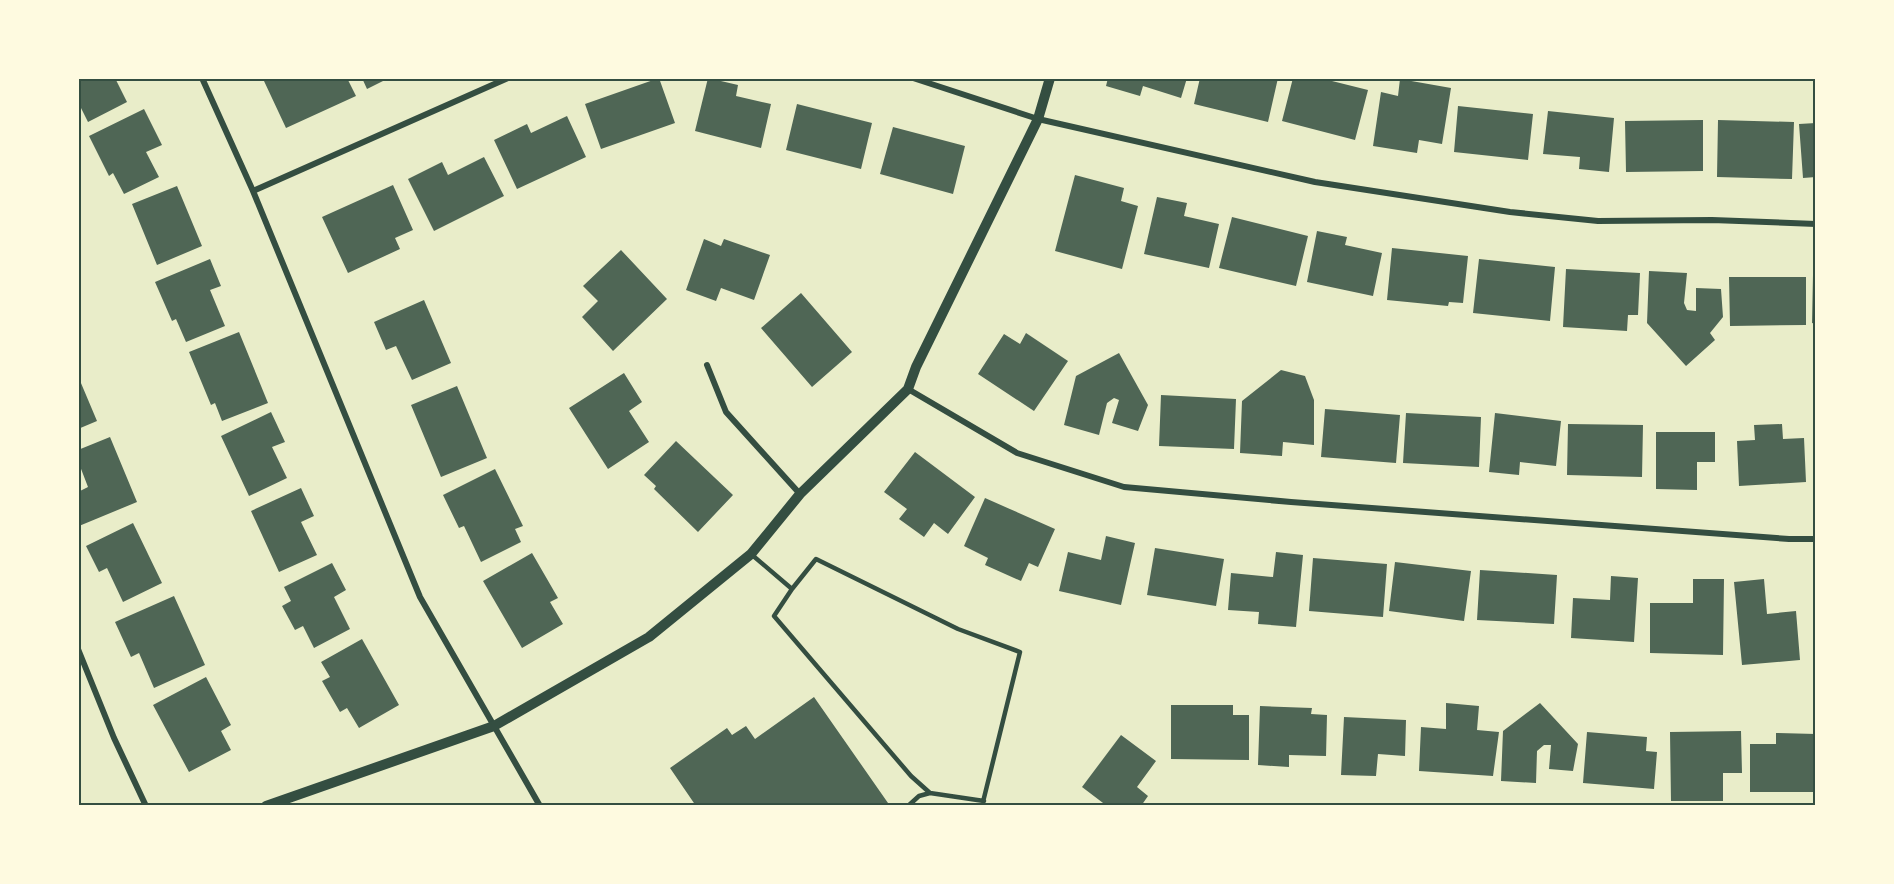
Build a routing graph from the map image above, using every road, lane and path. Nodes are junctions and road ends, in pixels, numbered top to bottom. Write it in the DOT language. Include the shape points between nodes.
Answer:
graph roads {
  1 [pos="202,78"];
  2 [pos="508,78"];
  3 [pos="913,78"];
  4 [pos="1050,78"];
  5 [pos="1038,119"];
  6 [pos="253,190"];
  7 [pos="1816,224"];
  8 [pos="707,365"];
  9 [pos="908,389"];
  10 [pos="800,494"];
  11 [pos="1816,540"];
  12 [pos="751,554"];
  13 [pos="792,589"];
  14 [pos="78,649"];
  15 [pos="494,726"];
  16 [pos="930,793"];
  17 [pos="983,803"];
  18 [pos="147,806"];
  19 [pos="266,806"];
  20 [pos="540,806"];
  21 [pos="908,806"];
  1 -- 6 [label="street"];
  2 -- 6 [label="street"];
  3 -- 5 [label="street"];
  4 -- 5 [label="street"];
  5 -- 7 [label="street" via="1315,182 1510,212 1598,221"];
  5 -- 9 [label="street"];
  6 -- 15 [label="street" via="420,597"];
  8 -- 10 [label="street" via="726,412"];
  9 -- 10 [label="street"];
  9 -- 11 [label="street" via="1017,453 1124,487"];
  10 -- 12 [label="street"];
  12 -- 13 [label="lane"];
  12 -- 15 [label="street" via="649,637"];
  13 -- 16 [label="lane" via="774,616 895,759"];
  13 -- 17 [label="lane" via="816,559 958,630 1020,652"];
  14 -- 18 [label="street"];
  15 -- 19 [label="street"];
  15 -- 20 [label="street"];
  16 -- 17 [label="lane"];
  16 -- 21 [label="lane" via="919,796"];
}
